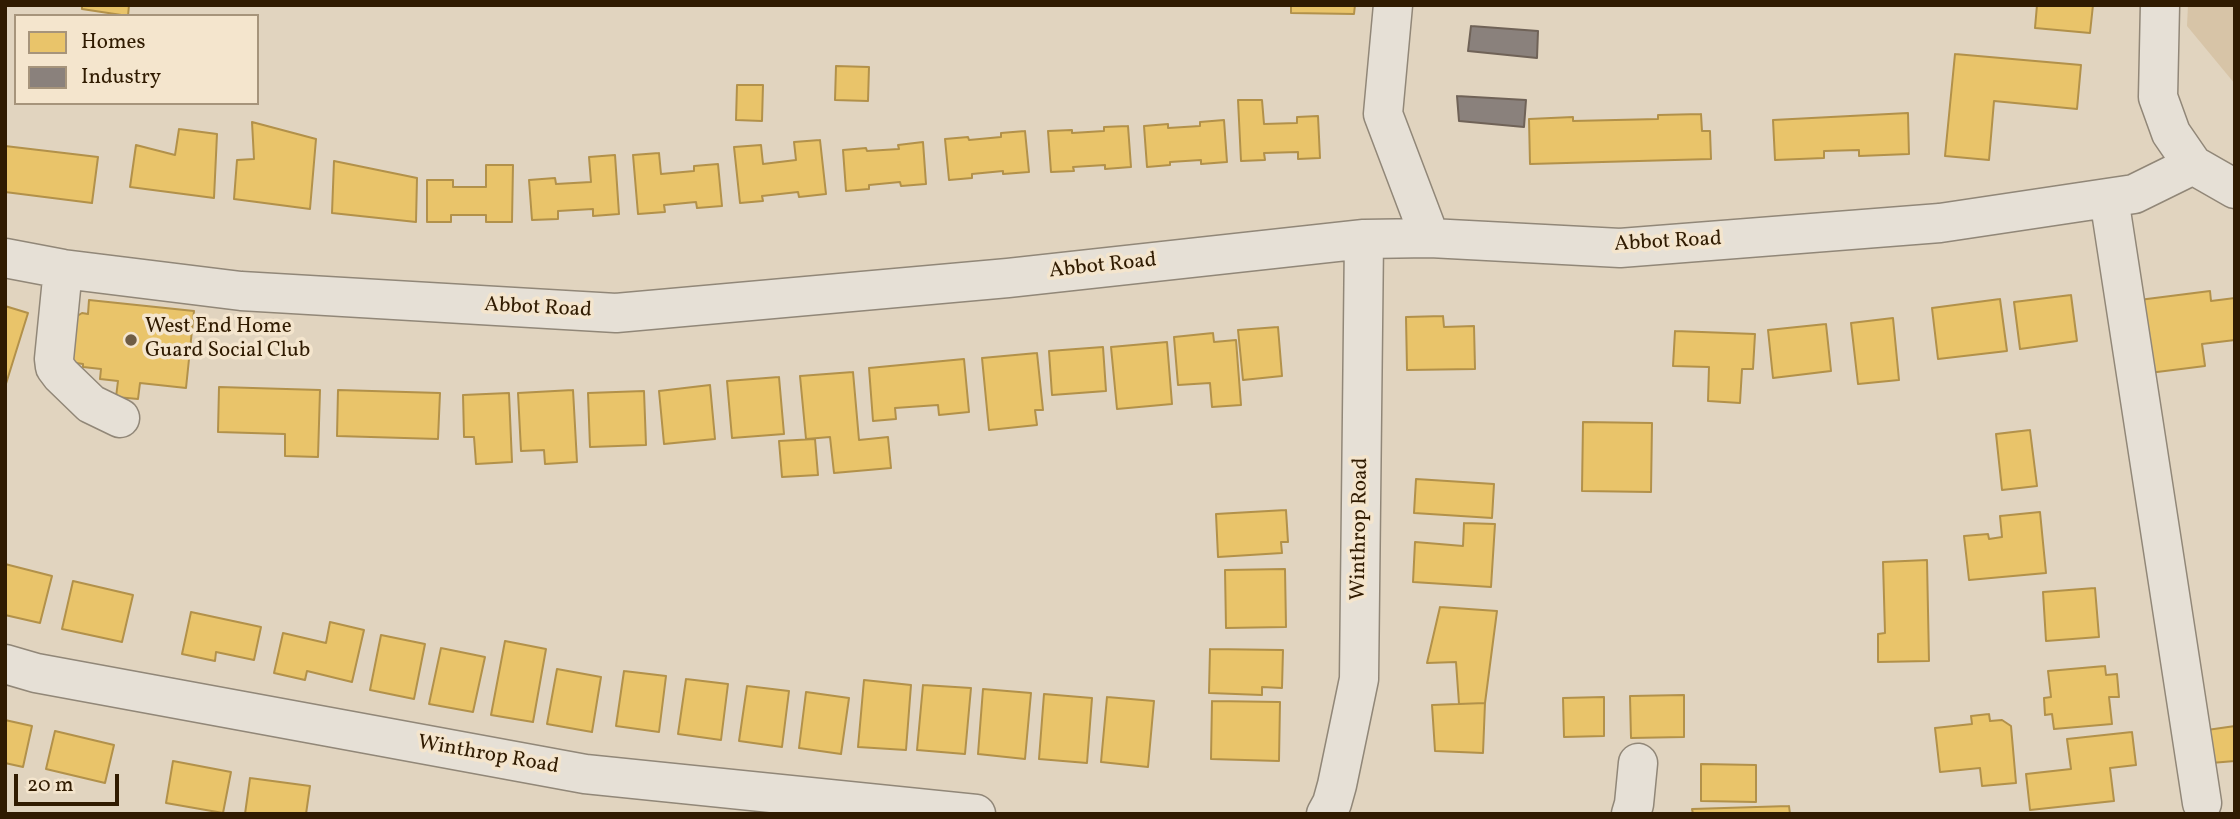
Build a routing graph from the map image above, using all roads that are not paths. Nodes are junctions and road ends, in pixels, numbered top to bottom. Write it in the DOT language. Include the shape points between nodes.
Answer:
graph roads {
  1 [pos="1393,5"];
  2 [pos="2160,5"];
  3 [pos="2193,165"];
  4 [pos="2235,189"];
  5 [pos="2109,198"];
  6 [pos="1430,238"];
  7 [pos="1364,239"];
  8 [pos="5,258"];
  9 [pos="63,269"];
  10 [pos="120,418"];
  11 [pos="5,664"];
  12 [pos="1638,763"];
  13 [pos="2202,803"];
  14 [pos="976,814"];
  15 [pos="1325,814"];
  16 [pos="1631,814"];
  1 -- 6 [label="street" via="1383,114"];
  2 -- 3 [label="street" via="2158,97 2171,133"];
  3 -- 4 [label="street"];
  3 -- 5 [label="street, Abbot Road" via="2134,194"];
  5 -- 6 [label="street, Abbot Road" via="1940,223 1620,248"];
  5 -- 13 [label="street"];
  6 -- 7 [label="street, Abbot Road"];
  7 -- 9 [label="street, Abbot Road" via="1008,278 616,313 241,291"];
  7 -- 15 [label="street, Winthrop Road" via="1359,679 1337,785"];
  8 -- 9 [label="street, Abbot Road"];
  9 -- 10 [label="street" via="55,367 91,404"];
  11 -- 14 [label="street, Winthrop Road" via="585,774"];
  12 -- 16 [label="street"];
}
